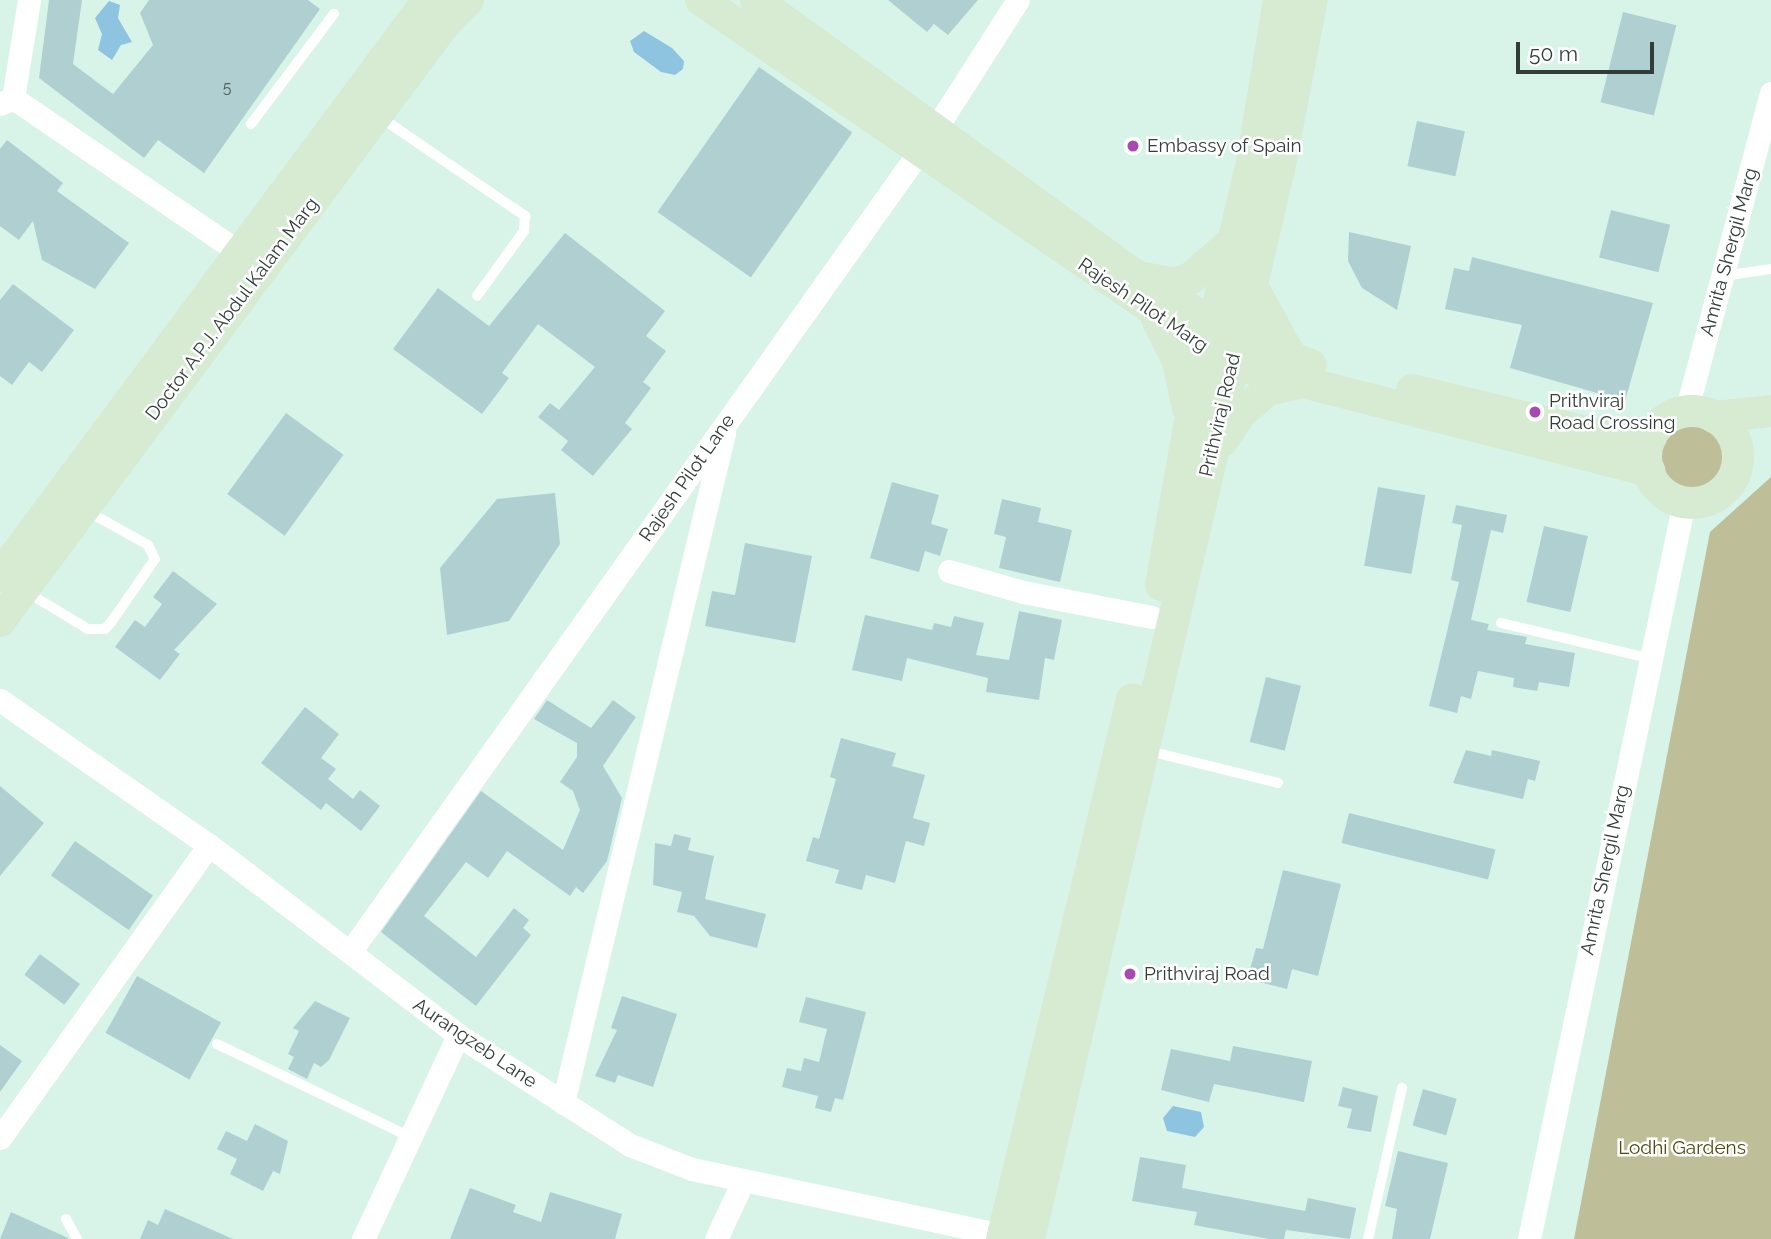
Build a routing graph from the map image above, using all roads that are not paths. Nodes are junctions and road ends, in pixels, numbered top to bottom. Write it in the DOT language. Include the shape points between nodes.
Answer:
graph roads {
  1 [pos="29,0"];
  2 [pos="428,0"];
  3 [pos="468,0"];
  4 [pos="701,0"];
  5 [pos="1018,0"];
  6 [pos="1279,0"];
  7 [pos="1312,0"];
  8 [pos="774,5"];
  9 [pos="334,13"];
  10 [pos="1771,93"];
  11 [pos="6,101"];
  12 [pos="366,107"];
  13 [pos="251,124"];
  14 [pos="1766,131"];
  15 [pos="928,140"];
  16 [pos="1232,242"];
  17 [pos="239,252"];
  18 [pos="1771,269"];
  19 [pos="1127,270"];
  20 [pos="1722,276"];
  21 [pos="1251,284"];
  22 [pos="477,296"];
  23 [pos="1146,308"];
  24 [pos="1222,344"];
  25 [pos="1292,359"];
  26 [pos="1318,383"];
  27 [pos="1771,411"];
  28 [pos="1700,414"];
  29 [pos="727,423"];
  30 [pos="1189,427"];
  31 [pos="1771,432"];
  32 [pos="1651,437"];
  33 [pos="1738,452"];
  34 [pos="1213,455"];
  35 [pos="1649,471"];
  36 [pos="1684,502"];
  37 [pos="83,509"];
  38 [pos="949,571"];
  39 [pos="12,583"];
  40 [pos="1152,617"];
  41 [pos="0,621"];
  42 [pos="1501,623"];
  43 [pos="1648,658"];
  44 [pos="0,700"];
  45 [pos="1131,748"];
  46 [pos="1278,783"];
  47 [pos="209,845"];
  48 [pos="349,952"];
  49 [pos="458,1035"];
  50 [pos="217,1044"];
  51 [pos="1402,1088"];
  52 [pos="564,1103"];
  53 [pos="410,1137"];
  54 [pos="0,1138"];
  55 [pos="743,1181"];
  56 [pos="66,1219"];
  57 [pos="1013,1238"];
  58 [pos="77,1239"];
  59 [pos="363,1239"];
  60 [pos="716,1239"];
  61 [pos="1368,1239"];
  62 [pos="1529,1239"];
  1 -- 11 [label="street"];
  2 -- 12 [label="main road, Doctor A.P.J. Abdul Kalam Marg"];
  3 -- 12 [label="main road, Doctor A.P.J. Abdul Kalam Marg"];
  4 -- 15 [label="main road, Rajesh Pilot Marg"];
  5 -- 15 [label="street, Rajesh Pilot Lane"];
  6 -- 16 [label="main road, Prithviraj Road"];
  7 -- 21 [label="main road, Prithviraj Road"];
  8 -- 15 [label="main road, Rajesh Pilot Marg"];
  9 -- 13 [label="lane"];
  10 -- 14 [label="street, Amrita Shergil Marg"];
  11 -- 17 [label="street"];
  12 -- 17 [label="main road, Doctor A.P.J. Abdul Kalam Marg"];
  12 -- 22 [label="lane" via="525,216 524,231"];
  12 -- 37 [label="main road, Doctor A.P.J. Abdul Kalam Marg"];
  14 -- 20 [label="street, Amrita Shergil Marg"];
  15 -- 19 [label="main road, Rajesh Pilot Marg"];
  15 -- 23 [label="main road, Rajesh Pilot Marg"];
  15 -- 29 [label="street, Rajesh Pilot Lane"];
  16 -- 19 [label="main road" via="1206,269 1174,284"];
  16 -- 24 [label="main road, Prithviraj Road"];
  17 -- 39 [label="main road, Doctor A.P.J. Abdul Kalam Marg"];
  18 -- 20 [label="lane"];
  19 -- 24 [label="main road, Rajesh Pilot Marg"];
  20 -- 28 [label="street, Amrita Shergil Marg"];
  21 -- 24 [label="main road, Prithviraj Road"];
  21 -- 25 [label="main road"];
  23 -- 24 [label="main road, Rajesh Pilot Marg"];
  23 -- 30 [label="main road" via="1160,321 1178,361"];
  24 -- 25 [label="main road, Rajesh Pilot Marg"];
  24 -- 26 [label="main road, Rajesh Pilot Marg"];
  24 -- 30 [label="main road, Prithviraj Road"];
  24 -- 34 [label="main road, Prithviraj Road"];
  25 -- 32 [label="main road, Rajesh Pilot Marg" via="1618,440"];
  26 -- 34 [label="main road" via="1284,382 1268,390 1240,414"];
  26 -- 35 [label="main road, Rajesh Pilot Marg"];
  27 -- 28 [label="main road"];
  28 -- 32 [label="main road" via="1666,420"];
  28 -- 33 [label="main road" via="1730,432"];
  29 -- 48 [label="street, Rajesh Pilot Lane"];
  29 -- 52 [label="street"];
  30 -- 40 [label="main road, Prithviraj Road"];
  31 -- 33 [label="main road"];
  32 -- 35 [label="main road"];
  33 -- 36 [label="main road" via="1735,473 1723,490 1705,500"];
  34 -- 45 [label="main road, Prithviraj Road"];
  35 -- 36 [label="main road" via="1665,494"];
  36 -- 43 [label="street, Amrita Shergil Marg"];
  37 -- 39 [label="main road, Doctor A.P.J. Abdul Kalam Marg"];
  37 -- 39 [label="lane" via="148,545 155,559 112,621 95,631"];
  38 -- 40 [label="street" via="1023,592"];
  39 -- 41 [label="main road, Doctor A.P.J. Abdul Kalam Marg"];
  40 -- 45 [label="main road, Prithviraj Road"];
  42 -- 43 [label="lane"];
  43 -- 62 [label="street, Amrita Shergil Marg"];
  44 -- 47 [label="street, Aurangzeb Lane"];
  45 -- 46 [label="lane"];
  45 -- 57 [label="main road, Prithviraj Road"];
  47 -- 48 [label="street, Aurangzeb Lane"];
  47 -- 54 [label="street"];
  48 -- 49 [label="street, Aurangzeb Lane"];
  49 -- 52 [label="street, Aurangzeb Lane"];
  49 -- 53 [label="street"];
  50 -- 53 [label="lane"];
  51 -- 61 [label="lane"];
  52 -- 55 [label="street, Aurangzeb Lane" via="630,1145"];
  53 -- 59 [label="street"];
  55 -- 57 [label="street, Aurangzeb Lane"];
  55 -- 60 [label="street"];
  56 -- 58 [label="lane"];
}
